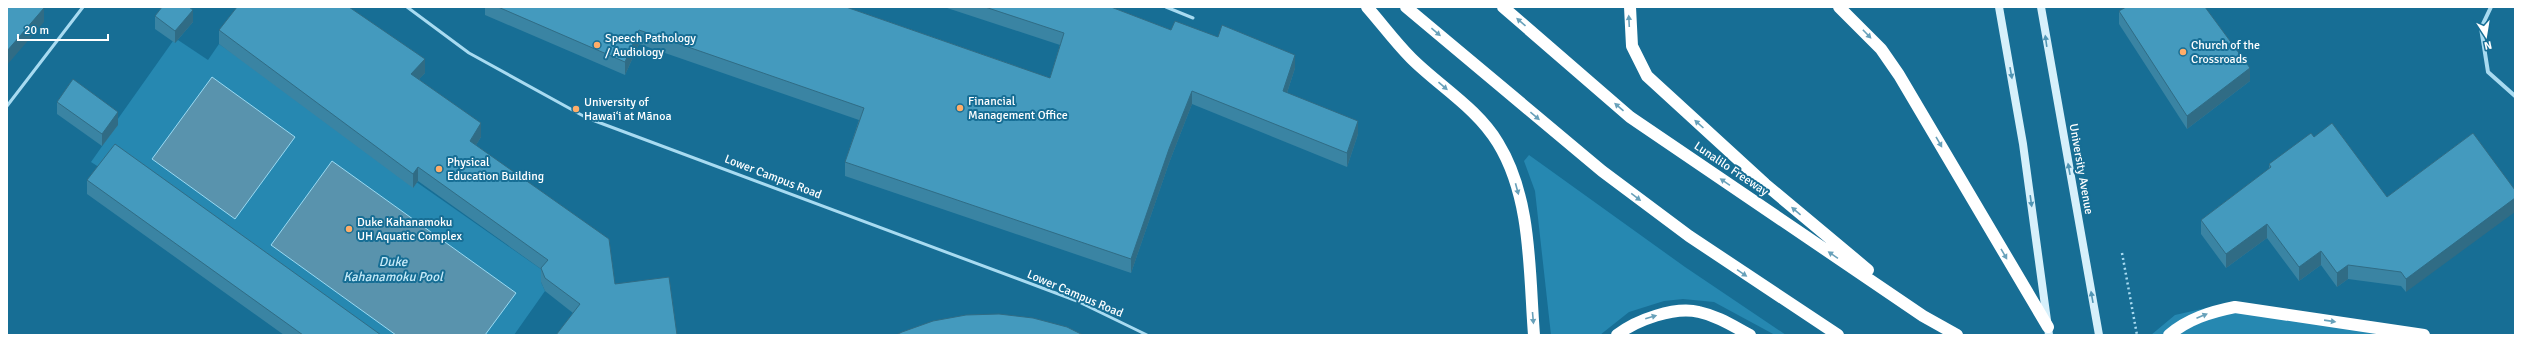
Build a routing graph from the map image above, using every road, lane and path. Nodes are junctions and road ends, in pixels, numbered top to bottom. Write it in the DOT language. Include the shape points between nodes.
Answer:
graph roads {
  1 [pos="83,7"];
  2 [pos="407,7"];
  3 [pos="1166,7"];
  4 [pos="1367,7"];
  5 [pos="1406,7"];
  6 [pos="1503,7"];
  7 [pos="1630,7"];
  8 [pos="1839,7"];
  9 [pos="1999,7"];
  10 [pos="2041,7"];
  11 [pos="2491,7"];
  12 [pos="1193,18"];
  13 [pos="2515,96"];
  14 [pos="7,106"];
  15 [pos="2122,253"];
  16 [pos="1923,316"];
  17 [pos="2048,331"];
  18 [pos="1147,335"];
  19 [pos="1534,335"];
  20 [pos="1617,335"];
  21 [pos="1750,335"];
  22 [pos="1838,335"];
  23 [pos="1956,335"];
  24 [pos="2099,335"];
  25 [pos="2137,335"];
  26 [pos="2169,335"];
  27 [pos="2424,335"];
  1 -- 14 [label="lane"];
  2 -- 18 [label="lane, Lower Campus Road" via="469,54 587,118 1077,301"];
  3 -- 12 [label="lane"];
  4 -- 19 [label="highway, one-way" via="1410,58 1483,123 1508,162 1524,220"];
  5 -- 22 [label="highway, one-way" via="1602,172 1689,236"];
  16 -- 6 [label="highway, Lunalilo Freeway, one-way" via="1630,117"];
  16 -- 7 [label="highway, one-way" via="1765,184 1659,89 1643,69 1632,46"];
  8 -- 17 [label="highway, one-way" via="1881,49 1899,75"];
  9 -- 17 [label="main road, one-way" via="2023,144"];
  24 -- 10 [label="main road, University Avenue, one-way"];
  11 -- 13 [label="street" via="2482,28 2488,72"];
  15 -- 25 [label="path"];
  16 -- 23 [label="highway, Lunalilo Freeway"];
  20 -- 21 [label="highway, one-way" via="1628,326 1649,318 1670,312 1697,311 1719,318"];
  26 -- 27 [label="highway, one-way" via="2178,327 2205,314 2235,307"];
}
